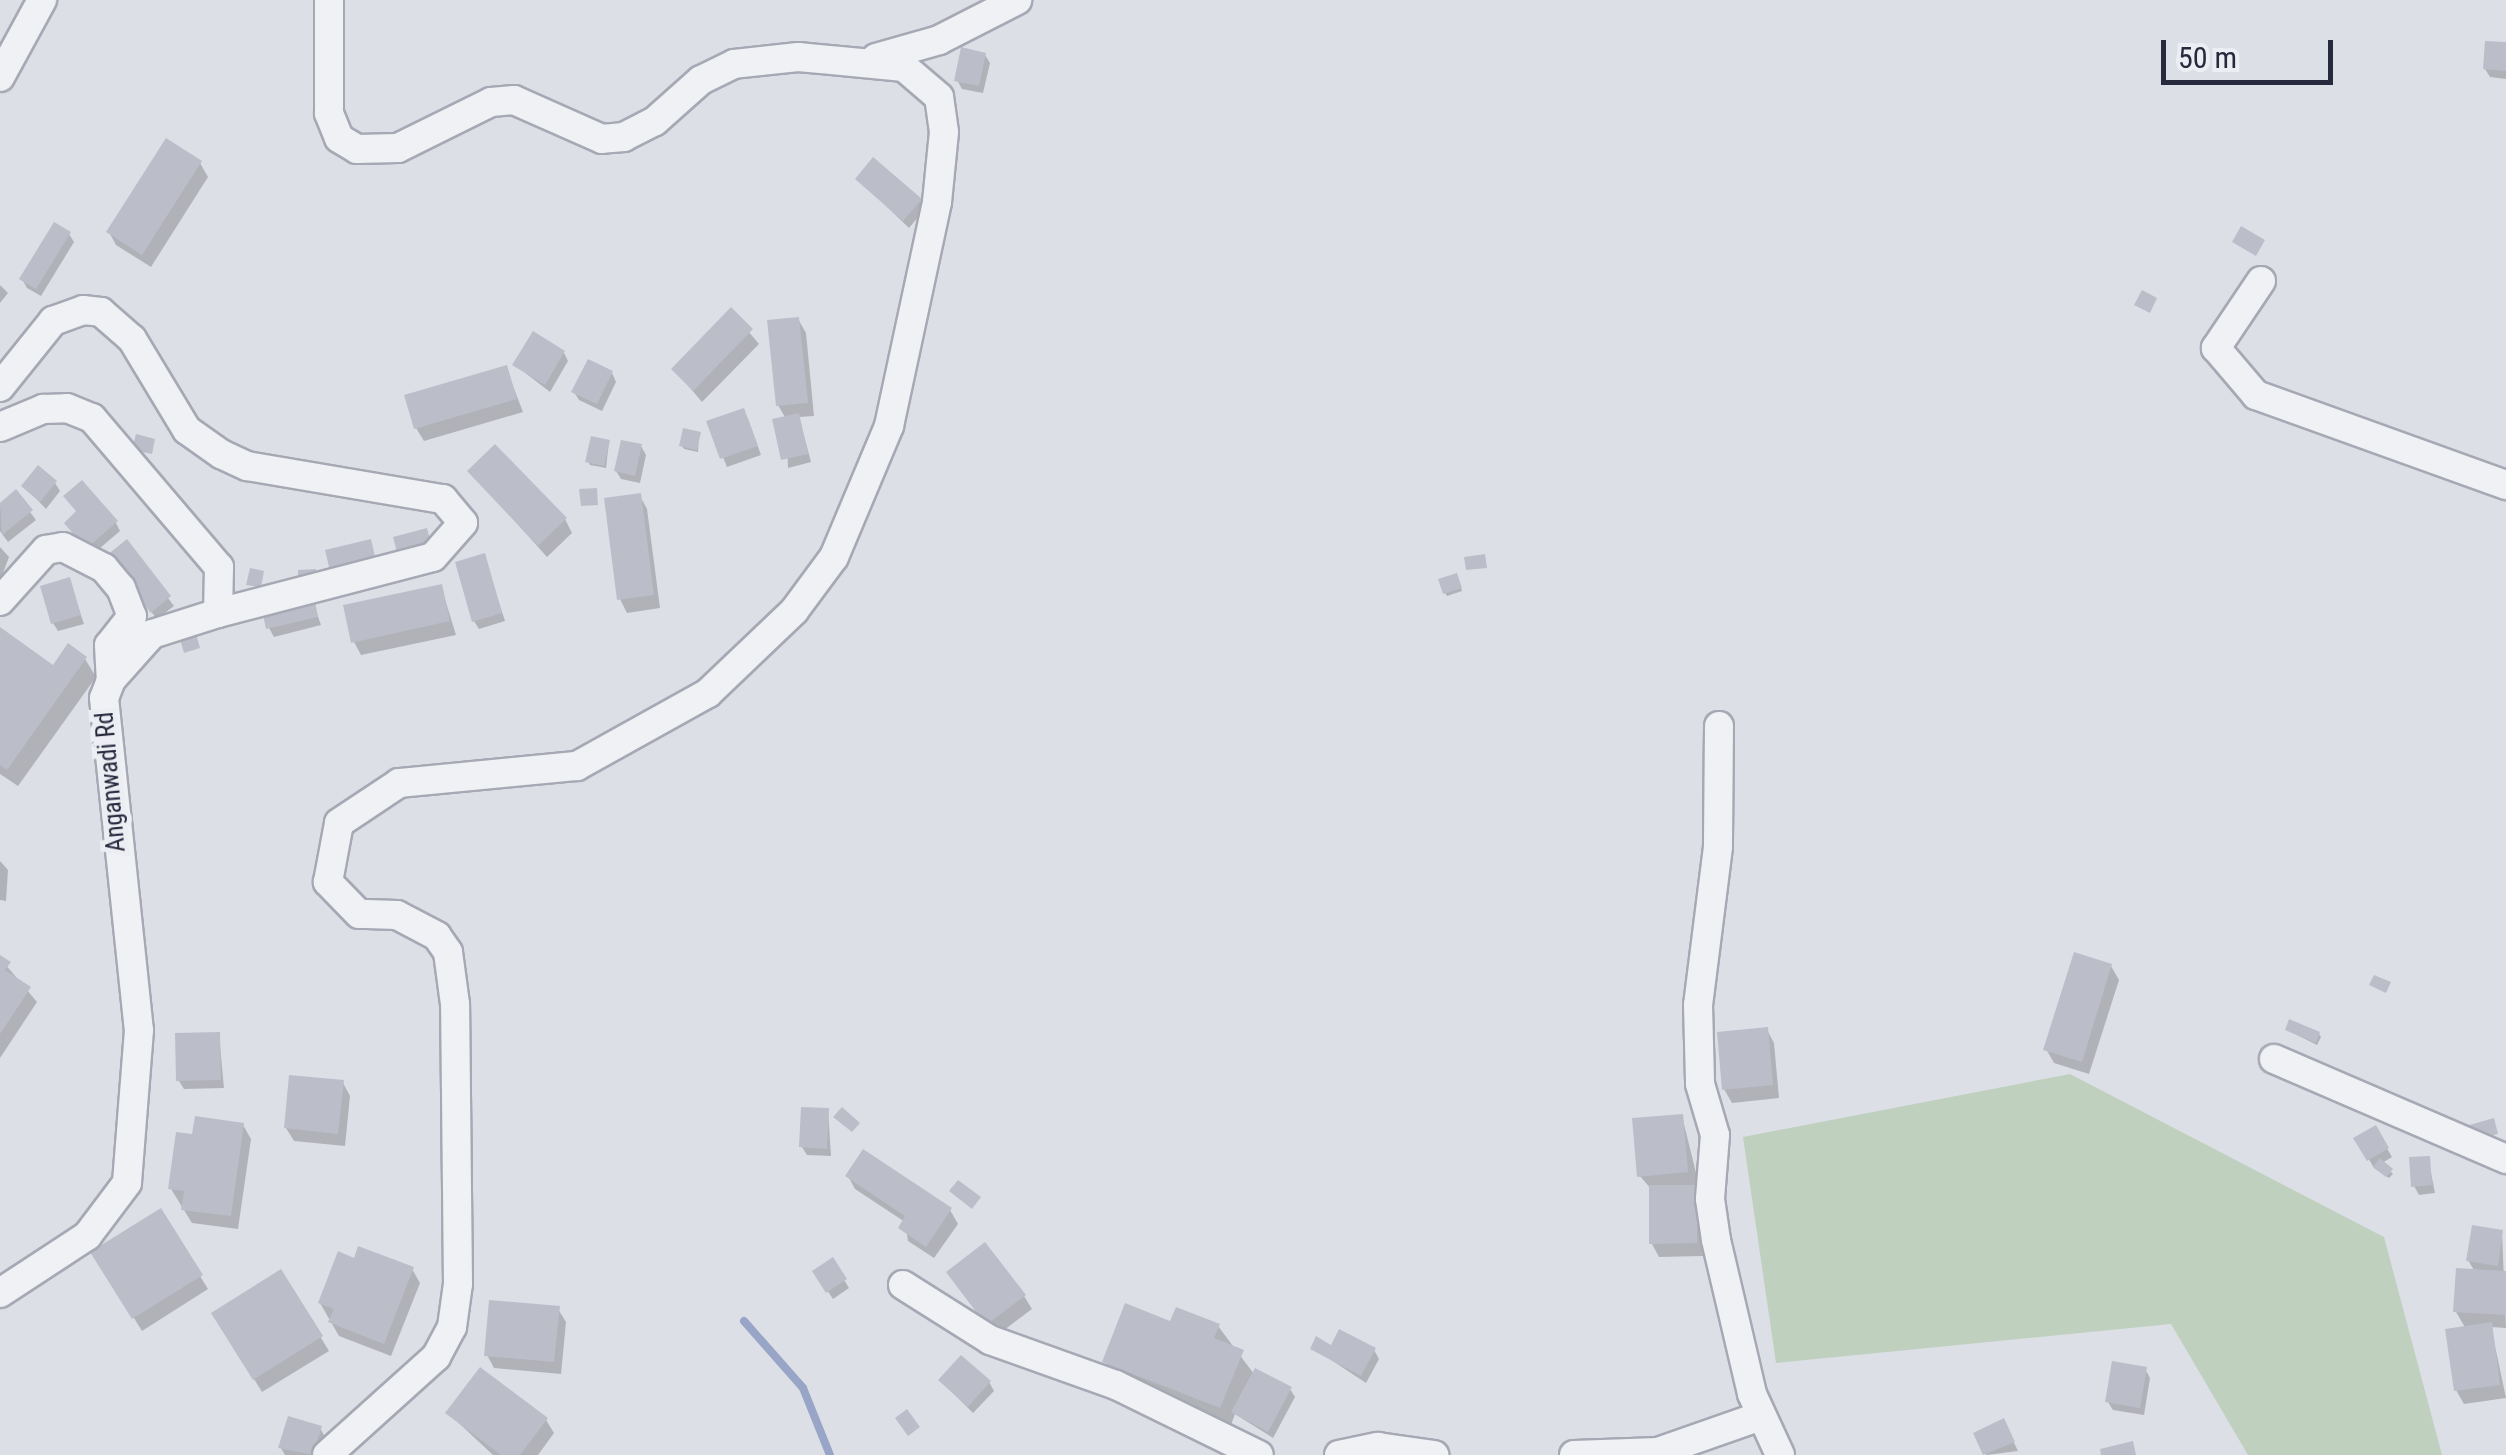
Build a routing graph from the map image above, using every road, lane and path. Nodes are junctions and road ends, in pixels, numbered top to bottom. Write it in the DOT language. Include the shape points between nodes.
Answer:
graph roads {
  1 [pos="42,0"];
  2 [pos="329,0"];
  3 [pos="1018,0"];
  4 [pos="869,60"];
  5 [pos="0,77"];
  6 [pos="2261,280"];
  7 [pos="0,386"];
  8 [pos="0,427"];
  9 [pos="2506,486"];
  10 [pos="0,601"];
  11 [pos="218,613"];
  12 [pos="111,680"];
  13 [pos="1718,726"];
  14 [pos="2274,1059"];
  15 [pos="2506,1159"];
  16 [pos="904,1285"];
  17 [pos="0,1293"];
  18 [pos="1762,1416"];
  19 [pos="327,1455"];
  20 [pos="1259,1455"];
  21 [pos="1340,1455"];
  22 [pos="1434,1455"];
  23 [pos="1574,1455"];
  24 [pos="1780,1455"];
  1 -- 5 [label="street"];
  2 -- 4 [label="street" via="328,113 339,138 375,153 502,101 602,139 624,137 734,64 798,57"];
  3 -- 4 [label="street" via="938,40"];
  4 -- 19 [label="street" via="904,67 925,80 938,97 944,132 937,202 888,426 834,557 747,660 670,719 576,766 399,783 339,822 328,882 359,914 396,915 437,936 448,952 455,1004 458,1284 452,1327 436,1357"];
  6 -- 9 [label="street" via="2216,348 2256,395"];
  7 -- 11 [label="street, Anganwadi Rd" via="53,321 83,310 101,312 132,339 187,430 221,454 248,466 443,498 463,523 433,557"];
  8 -- 11 [label="street" via="43,409 67,408 92,418 214,555"];
  10 -- 12 [label="street" via="46,550 63,547 104,568 132,616 109,645"];
  11 -- 12 [label="street, Anganwadi Rd" via="152,634"];
  12 -- 17 [label="street, Anganwadi Rd" via="102,715 138,1030 128,1184 87,1236"];
  13 -- 18 [label="street" via="1718,848 1696,1036 1700,1084 1715,1135 1710,1199 1716,1240"];
  14 -- 15 [label="street"];
  16 -- 20 [label="street" via="990,1340 1116,1385"];
  18 -- 23 [label="street" via="1658,1452"];
  18 -- 24 [label="street"];
  21 -- 22 [label="street" via="1378,1448"];
}
